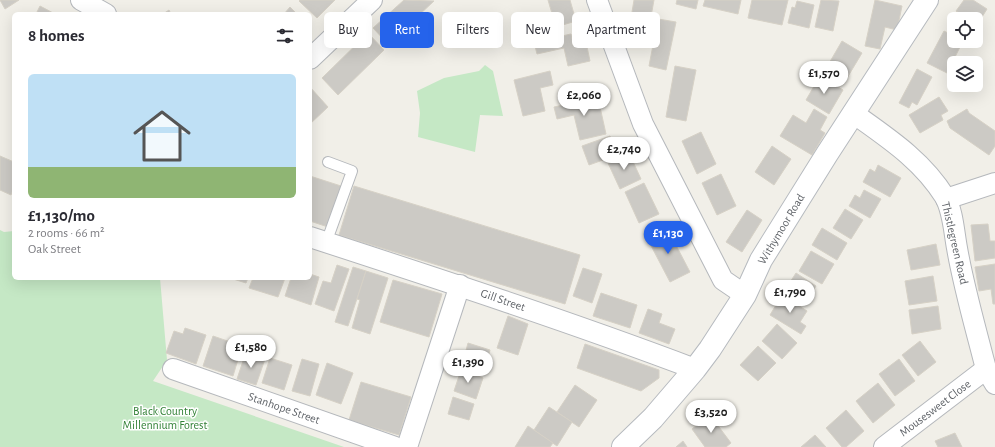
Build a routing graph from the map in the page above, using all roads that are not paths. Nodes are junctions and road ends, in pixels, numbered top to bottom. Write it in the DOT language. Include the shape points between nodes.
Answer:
graph roads {
  1 [pos="81,0"];
  2 [pos="372,0"];
  3 [pos="597,0"];
  4 [pos="926,0"];
  5 [pos="102,12"];
  6 [pos="312,57"];
  7 [pos="854,113"];
  8 [pos="328,162"];
  9 [pos="995,183"];
  10 [pos="946,198"];
  11 [pos="318,240"];
  12 [pos="460,285"];
  13 [pos="745,296"];
  14 [pos="173,369"];
  15 [pos="695,369"];
  16 [pos="990,377"];
  17 [pos="395,447"];
  18 [pos="407,447"];
  19 [pos="623,447"];
  20 [pos="884,447"];
  1 -- 5 [label="street"];
  2 -- 6 [label="street"];
  3 -- 13 [label="street" via="643,124 723,280"];
  4 -- 7 [label="street, Withymoor Road"];
  7 -- 10 [label="street, Thistlegreen Road" via="900,147 925,170"];
  7 -- 13 [label="street, Withymoor Road" via="761,260"];
  8 -- 11 [label="lane" via="352,171"];
  9 -- 10 [label="street"];
  10 -- 16 [label="street, Thistlegreen Road"];
  11 -- 12 [label="street, Gill Street"];
  12 -- 15 [label="street, Gill Street"];
  12 -- 18 [label="street"];
  13 -- 15 [label="street, Withymoor Road"];
  14 -- 17 [label="street, Stanhope Street"];
  15 -- 19 [label="street, Withymoor Road" via="653,418"];
  16 -- 20 [label="street, Mousesweet Close"];
}
